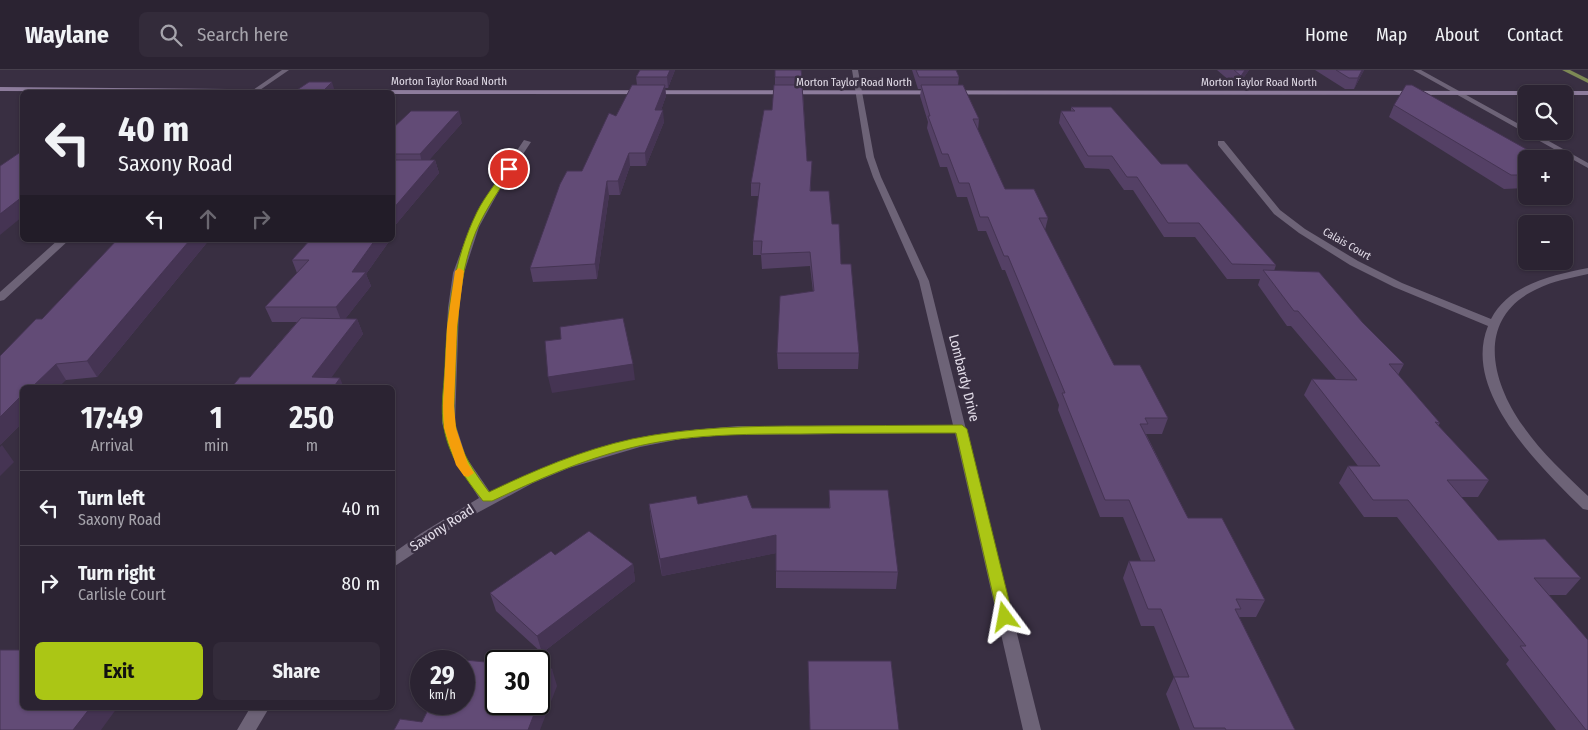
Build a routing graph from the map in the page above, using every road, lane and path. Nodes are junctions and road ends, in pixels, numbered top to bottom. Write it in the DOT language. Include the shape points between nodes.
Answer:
graph roads {
  1 [pos="286,70"];
  2 [pos="854,70"];
  3 [pos="1416,70"];
  4 [pos="0,89"];
  5 [pos="85,90"];
  6 [pos="257,90"];
  7 [pos="395,92"];
  8 [pos="858,92"];
  9 [pos="1588,92"];
  10 [pos="1455,93"];
  11 [pos="528,142"];
  12 [pos="1221,143"];
  13 [pos="1588,166"];
  14 [pos="62,242"];
  15 [pos="1588,271"];
  16 [pos="0,298"];
  17 [pos="1492,324"];
  18 [pos="962,429"];
  19 [pos="487,498"];
  20 [pos="1588,505"];
  21 [pos="395,560"];
  22 [pos="259,710"];
  23 [pos="246,730"];
  24 [pos="1032,730"];
  1 -- 6 [label="street"];
  2 -- 8 [label="street, Lombardy Drive"];
  3 -- 10 [label="street"];
  4 -- 5 [label="street, Morton Taylor Road North"];
  7 -- 8 [label="street, Morton Taylor Road North"];
  8 -- 10 [label="street, Morton Taylor Road North"];
  8 -- 18 [label="street, Lombardy Drive" via="870,157 924,281"];
  9 -- 10 [label="street, Morton Taylor Road North"];
  10 -- 13 [label="street"];
  11 -- 19 [label="street" via="482,210 468,241 459,270 452,327 450,428 462,465"];
  12 -- 17 [label="street, Calais Court" via="1277,212 1302,231 1398,285"];
  14 -- 16 [label="street"];
  15 -- 17 [label="street" via="1550,280 1523,292 1503,307"];
  17 -- 20 [label="street" via="1487,348 1491,372 1510,416 1543,460"];
  18 -- 19 [label="street, Saxony Road" via="734,430 682,434 580,458"];
  18 -- 24 [label="street, Lombardy Drive"];
  19 -- 21 [label="street, Saxony Road" via="433,531"];
  22 -- 23 [label="street"];
}
